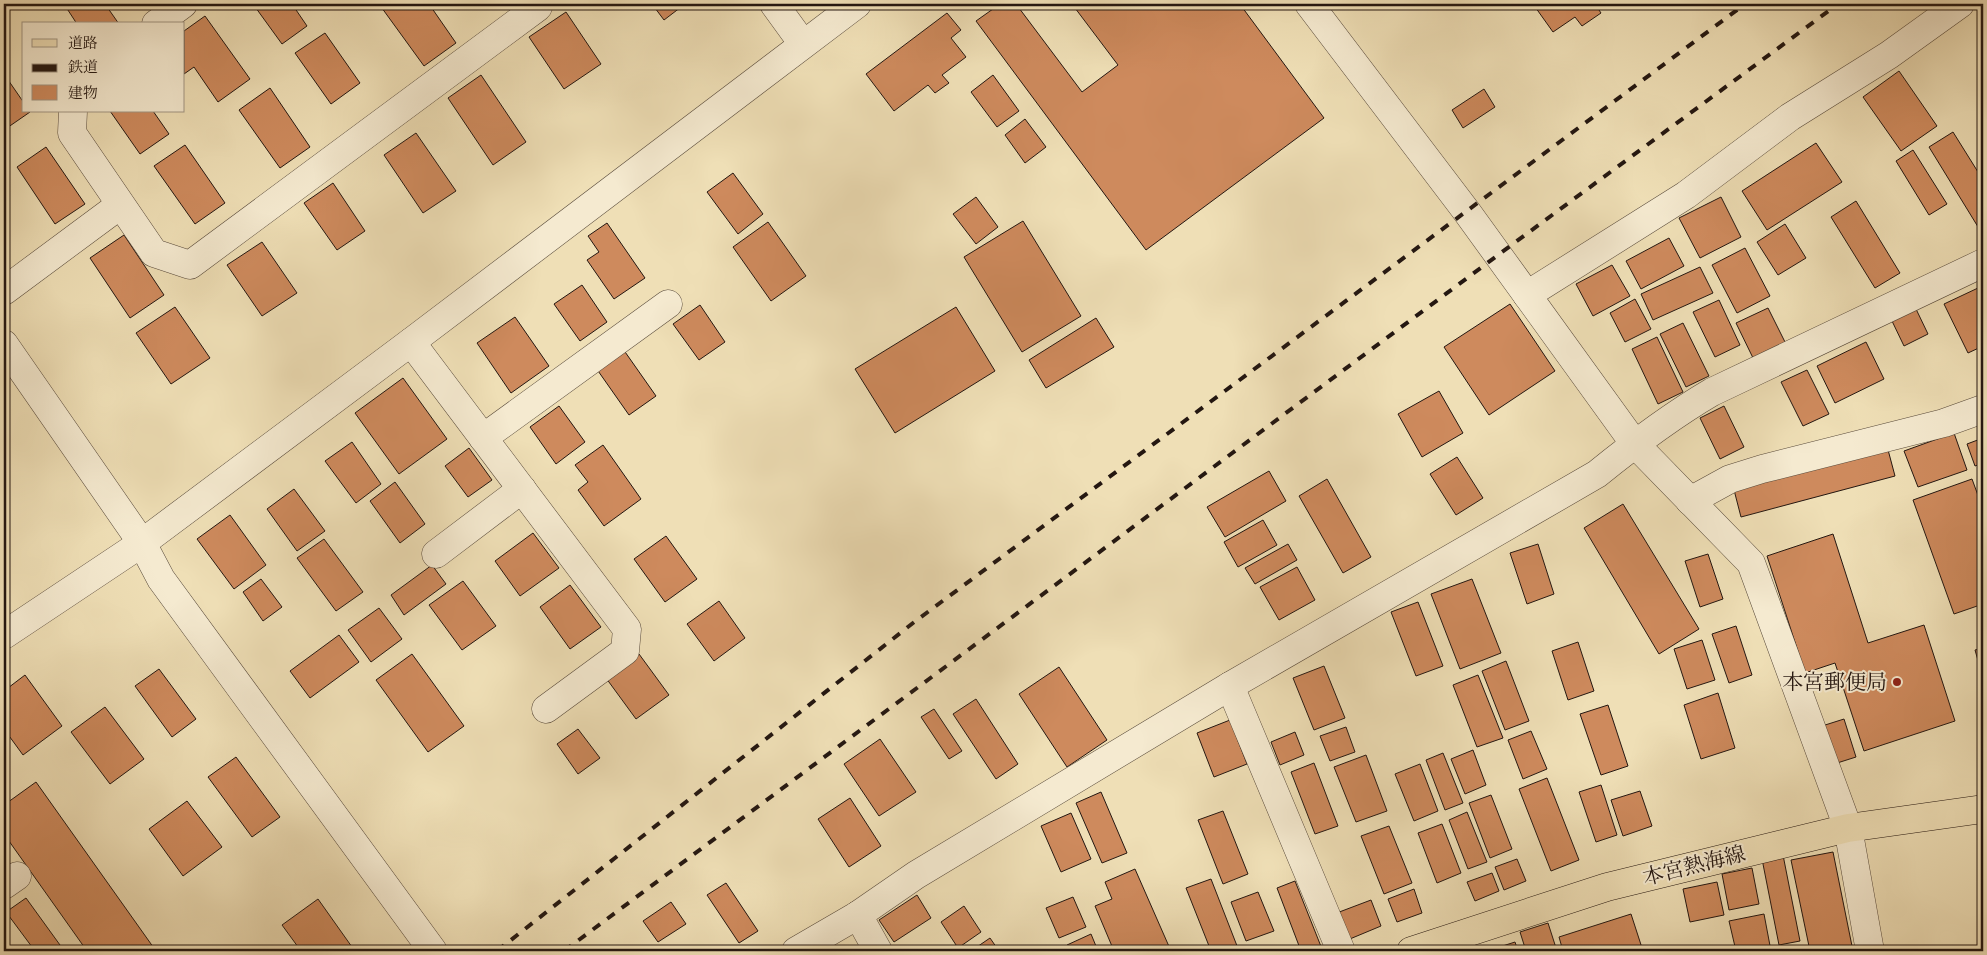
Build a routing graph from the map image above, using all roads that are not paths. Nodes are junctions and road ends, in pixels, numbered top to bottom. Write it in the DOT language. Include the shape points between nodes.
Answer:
graph roads {
  1 [pos="183,4"];
  2 [pos="539,4"];
  3 [pos="774,4"];
  4 [pos="857,4"];
  5 [pos="1309,4"];
  6 [pos="1960,4"];
  7 [pos="159,22"];
  8 [pos="803,44"];
  9 [pos="73,112"];
  10 [pos="120,205"];
  11 [pos="1983,263"];
  12 [pos="4,291"];
  13 [pos="1527,295"];
  14 [pos="668,304"];
  15 [pos="411,342"];
  16 [pos="4,344"];
  17 [pos="1983,409"];
  18 [pos="483,438"];
  19 [pos="1634,443"];
  20 [pos="522,489"];
  21 [pos="1690,501"];
  22 [pos="142,543"];
  23 [pos="436,554"];
  24 [pos="4,635"];
  25 [pos="1230,686"];
  26 [pos="546,710"];
  27 [pos="1983,808"];
  28 [pos="1848,828"];
  29 [pos="858,915"];
  30 [pos="433,951"];
  31 [pos="796,951"];
  32 [pos="878,951"];
  33 [pos="1341,951"];
  34 [pos="1411,951"];
  35 [pos="1870,951"];
  1 -- 7 [label="street"];
  2 -- 10 [label="street" via="190,265 154,253"];
  3 -- 8 [label="street"];
  4 -- 8 [label="street"];
  5 -- 13 [label="street"];
  6 -- 13 [label="street" via="1889,55 1790,117 1686,195"];
  8 -- 15 [label="street"];
  9 -- 10 [label="street" via="72,133"];
  10 -- 12 [label="street"];
  11 -- 19 [label="street" via="1712,392"];
  13 -- 19 [label="street"];
  14 -- 18 [label="street"];
  15 -- 18 [label="street"];
  15 -- 22 [label="street"];
  16 -- 22 [label="street"];
  17 -- 21 [label="street" via="1944,423 1730,479"];
  18 -- 20 [label="street"];
  19 -- 21 [label="street"];
  19 -- 25 [label="street" via="1597,474"];
  20 -- 23 [label="street"];
  20 -- 26 [label="street" via="626,629 625,651"];
  21 -- 28 [label="street" via="1751,562"];
  22 -- 24 [label="street"];
  22 -- 30 [label="street" via="160,579"];
  25 -- 29 [label="street" via="916,875"];
  25 -- 33 [label="street"];
  27 -- 28 [label="main road, 本宮熱海線"];
  28 -- 34 [label="main road, 本宮熱海線" via="1606,887"];
  28 -- 35 [label="street"];
  29 -- 31 [label="street"];
  29 -- 32 [label="street"];
}
